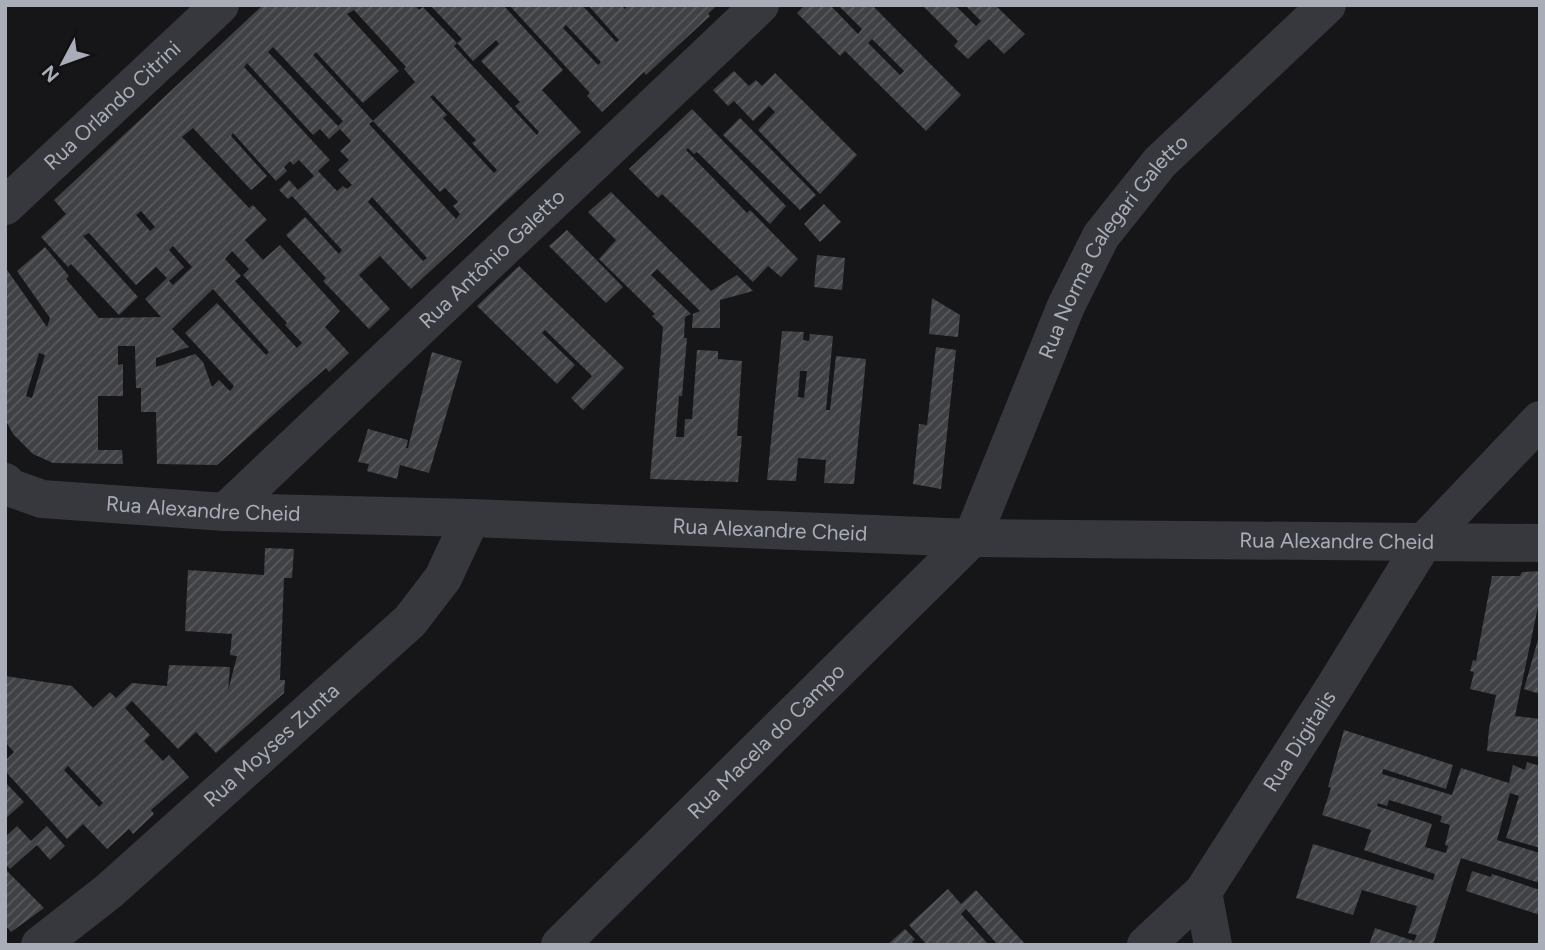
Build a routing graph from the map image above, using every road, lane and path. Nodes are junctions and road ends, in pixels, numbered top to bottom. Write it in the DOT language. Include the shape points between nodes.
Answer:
graph roads {
  1 [pos="220,5"];
  2 [pos="760,5"];
  3 [pos="1327,5"];
  4 [pos="5,206"];
  5 [pos="1540,420"];
  6 [pos="5,482"];
  7 [pos="225,512"];
  8 [pos="471,519"];
  9 [pos="972,538"];
  10 [pos="1423,543"];
  11 [pos="1540,543"];
  12 [pos="1203,892"];
  13 [pos="40,945"];
  14 [pos="560,945"];
  15 [pos="1146,945"];
  16 [pos="1213,945"];
  1 -- 4 [label="street, Rua Orlando Citrini"];
  2 -- 7 [label="street, Rua Antônio Galetto"];
  3 -- 9 [label="street, Rua Norma Calegari Galetto" via="1160,162 1101,236 1066,306"];
  5 -- 10 [label="street, Rua Digitalis"];
  6 -- 7 [label="street, Rua Alexandre Cheid" via="42,499"];
  7 -- 8 [label="street, Rua Alexandre Cheid"];
  8 -- 9 [label="street, Rua Alexandre Cheid"];
  8 -- 13 [label="street, Rua Moyses Zunta" via="443,578 410,621 109,891"];
  9 -- 10 [label="street, Rua Alexandre Cheid"];
  9 -- 14 [label="street, Rua Macela do Campo"];
  10 -- 11 [label="street, Rua Alexandre Cheid"];
  10 -- 12 [label="street, Rua Digitalis"];
  12 -- 15 [label="street, Rua Digitalis"];
  12 -- 16 [label="street"];
}
